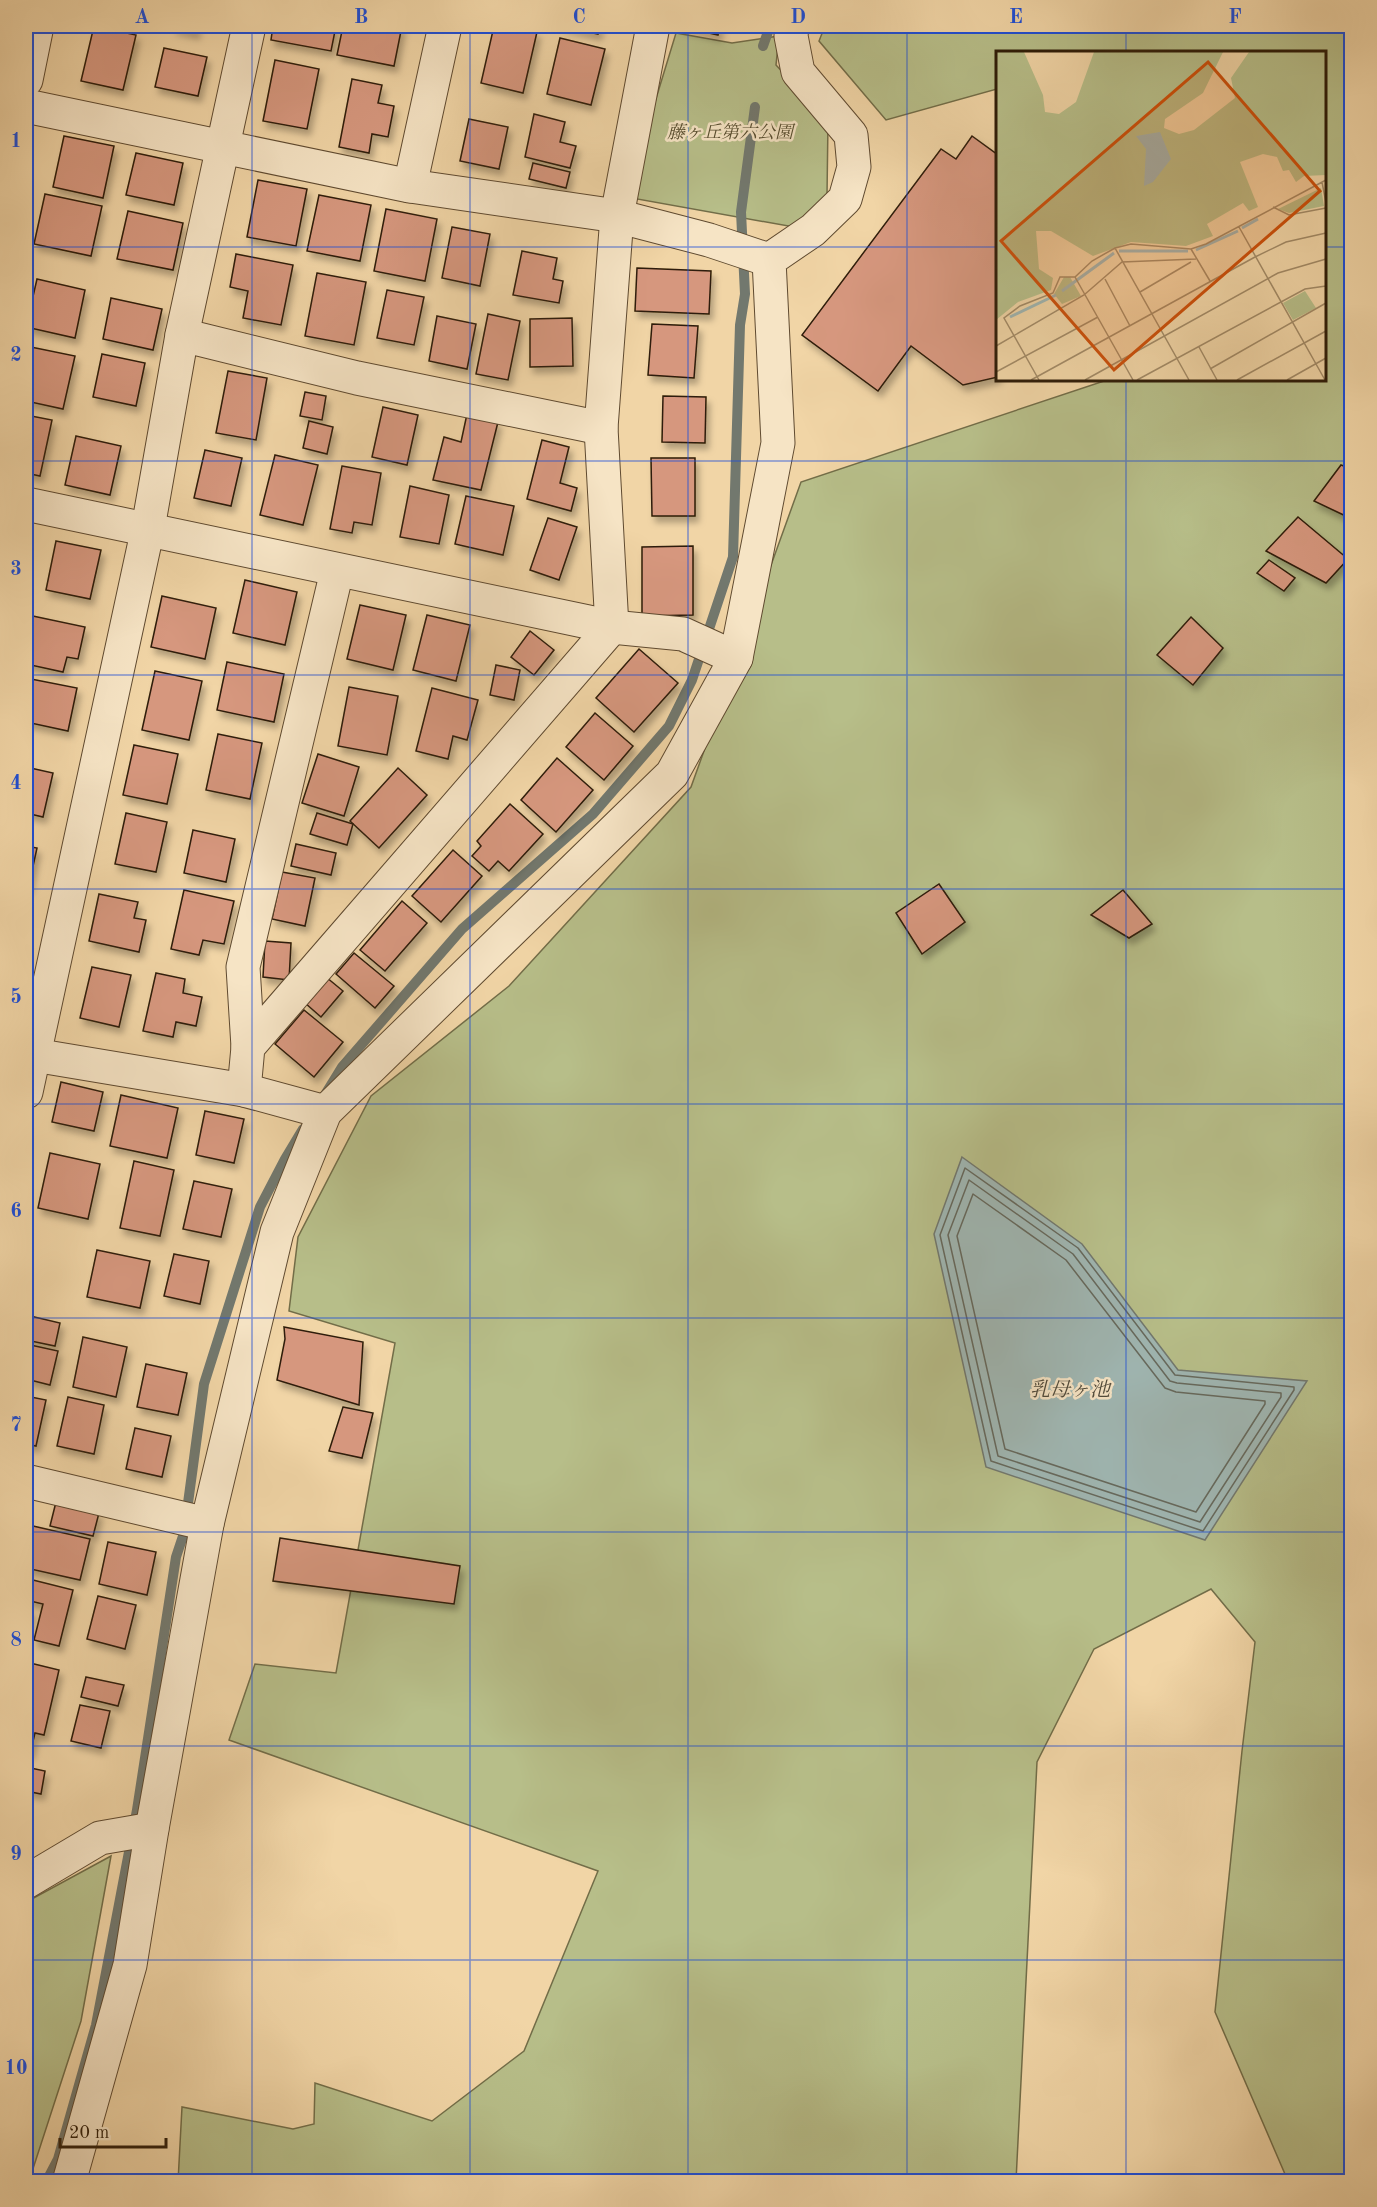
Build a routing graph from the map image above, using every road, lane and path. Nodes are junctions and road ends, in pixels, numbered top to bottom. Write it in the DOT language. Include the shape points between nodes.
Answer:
graph roads {
  1 [pos="37,26"];
  2 [pos="249,26"];
  3 [pos="445,26"];
  4 [pos="654,26"];
  5 [pos="792,26"];
  6 [pos="26,80"];
  7 [pos="26,106"];
  8 [pos="222,148"];
  9 [pos="410,186"];
  10 [pos="616,216"];
  11 [pos="769,260"];
  12 [pos="182,335"];
  13 [pos="601,428"];
  14 [pos="26,504"];
  15 [pos="148,528"];
  16 [pos="337,571"];
  17 [pos="612,627"];
  18 [pos="736,658"];
  19 [pos="249,1047"];
  20 [pos="34,1055"];
  21 [pos="244,1089"];
  22 [pos="26,1092"];
  23 [pos="324,1111"];
  24 [pos="26,1481"];
  25 [pos="206,1524"];
  26 [pos="152,1829"];
  27 [pos="26,1882"];
  28 [pos="69,2181"];
  1 -- 6 [label="street"];
  2 -- 8 [label="street"];
  3 -- 9 [label="street"];
  4 -- 10 [label="street"];
  5 -- 11 [label="street" via="798,72 851,135 854,167 845,199 813,230"];
  7 -- 8 [label="street"];
  8 -- 9 [label="street"];
  8 -- 12 [label="street"];
  9 -- 10 [label="street"];
  10 -- 11 [label="street"];
  10 -- 13 [label="street"];
  11 -- 18 [label="street" via="778,443"];
  12 -- 13 [label="street" via="357,378"];
  12 -- 15 [label="street"];
  13 -- 17 [label="street"];
  14 -- 15 [label="street"];
  15 -- 16 [label="street"];
  15 -- 20 [label="street"];
  16 -- 17 [label="street"];
  16 -- 19 [label="street" via="243,967"];
  17 -- 18 [label="street" via="683,634"];
  17 -- 19 [label="street"];
  18 -- 23 [label="street" via="672,774"];
  19 -- 21 [label="street"];
  20 -- 21 [label="street"];
  20 -- 22 [label="street"];
  21 -- 23 [label="street"];
  23 -- 25 [label="street" via="277,1232"];
  24 -- 25 [label="street"];
  25 -- 26 [label="street"];
  26 -- 27 [label="street" via="100,1838"];
  26 -- 28 [label="street" via="130,1965"];
}
